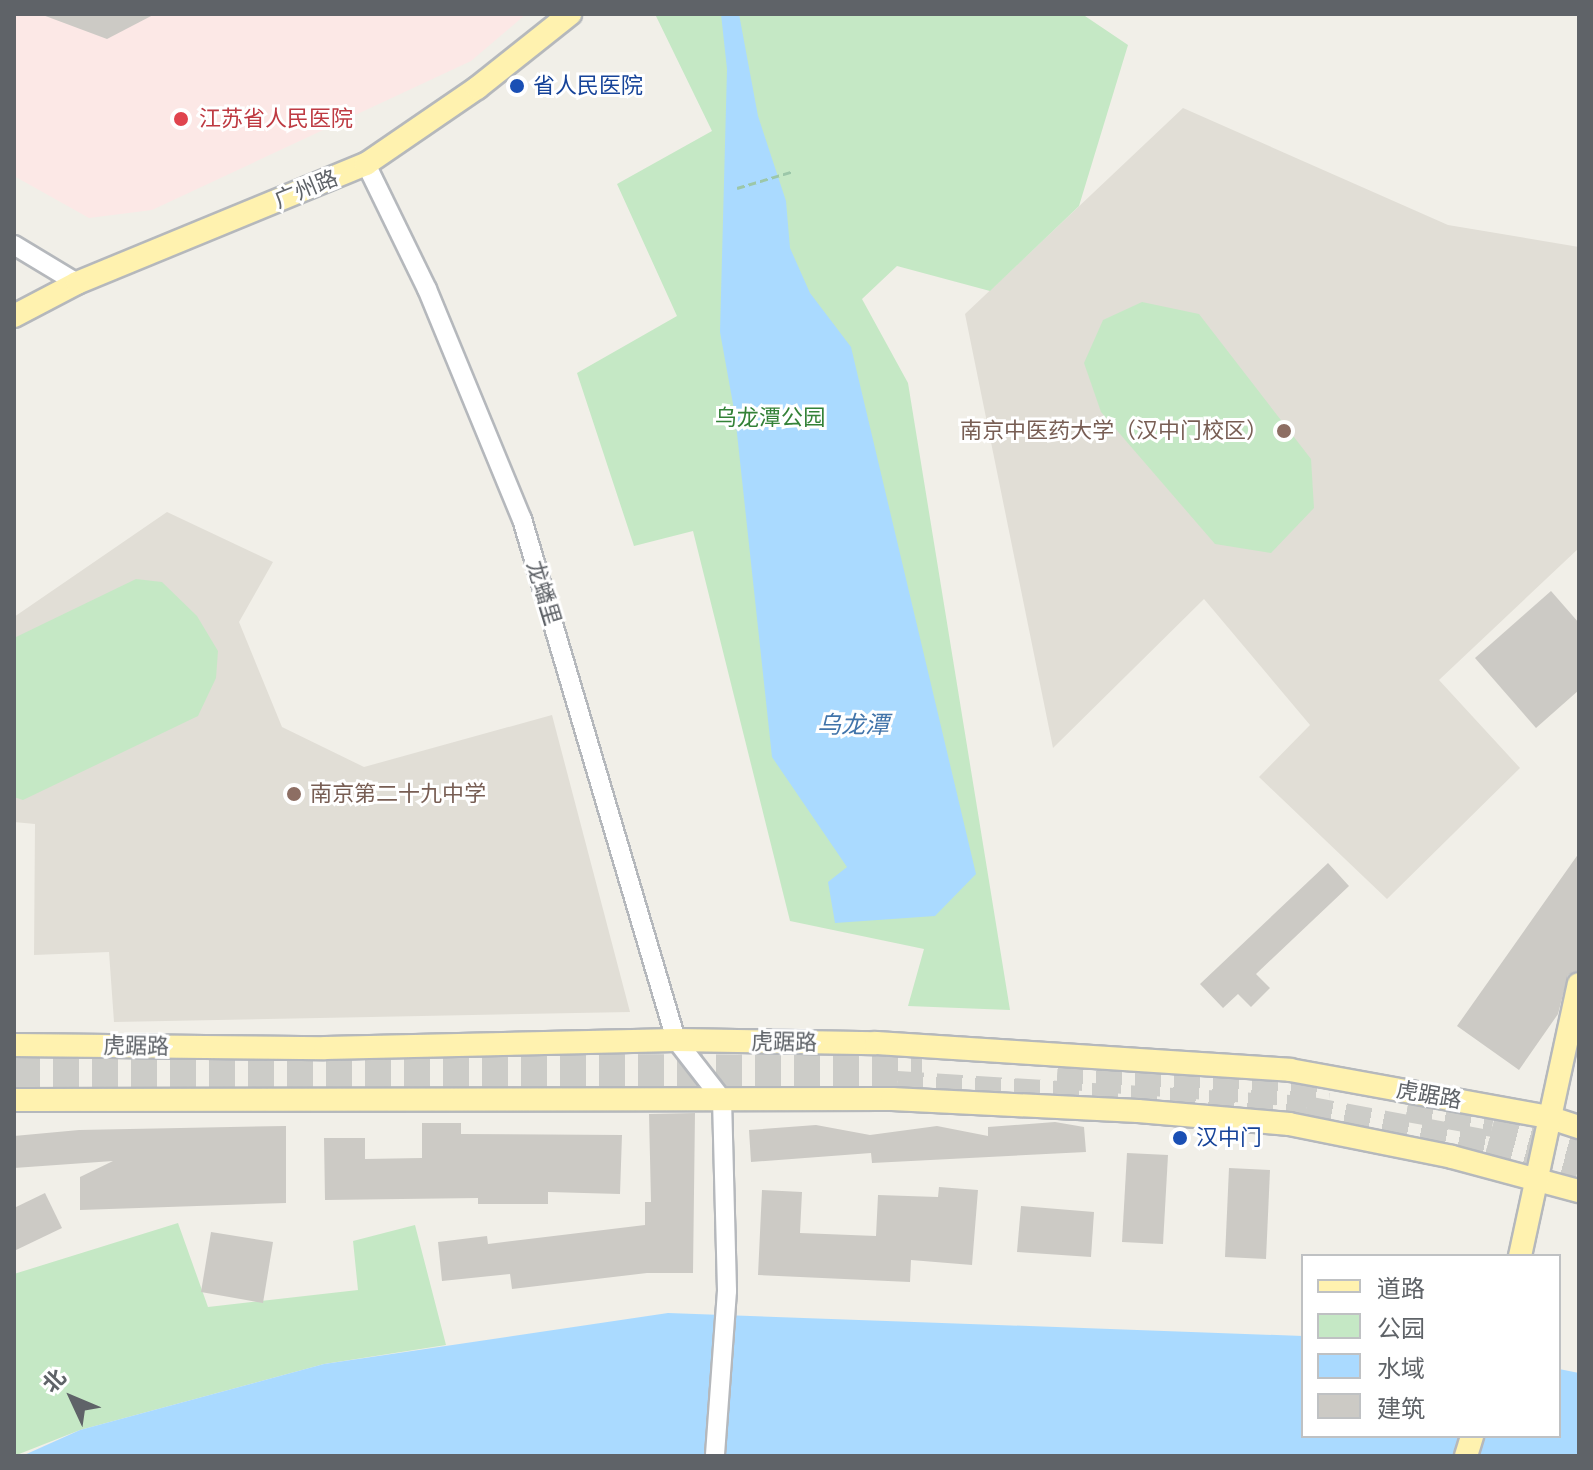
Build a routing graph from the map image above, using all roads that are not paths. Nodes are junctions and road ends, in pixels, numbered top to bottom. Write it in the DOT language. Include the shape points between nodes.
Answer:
graph roads {
  1 [pos="570,14"];
  2 [pos="366,164"];
  3 [pos="14,245"];
  4 [pos="77,283"];
  5 [pos="14,316"];
  6 [pos="1579,984"];
  7 [pos="676,1040"];
  8 [pos="14,1045"];
  9 [pos="722,1099"];
  10 [pos="14,1100"];
  11 [pos="1548,1117"];
  12 [pos="1579,1127"];
  13 [pos="1538,1177"];
  14 [pos="1579,1191"];
  15 [pos="1523,1245"];
  16 [pos="715,1456"];
  1 -- 2 [label="main road, 广州路" via="477,88"];
  2 -- 4 [label="main road, 广州路"];
  2 -- 7 [label="street, 龙蟠里" via="427,289 522,519"];
  3 -- 4 [label="street"];
  4 -- 5 [label="main road, 广州路"];
  6 -- 11 [label="main road"];
  7 -- 8 [label="main road, 虎踞路" via="325,1048"];
  7 -- 9 [label="street"];
  7 -- 11 [label="main road, 虎踞路" via="876,1043 1290,1070"];
  9 -- 10 [label="main road"];
  9 -- 13 [label="main road" via="892,1099 1289,1124"];
  9 -- 16 [label="street" via="727,1291"];
  11 -- 12 [label="main road, 虎踞路"];
  11 -- 13 [label="main road"];
  13 -- 14 [label="main road"];
  13 -- 15 [label="main road"];
}
